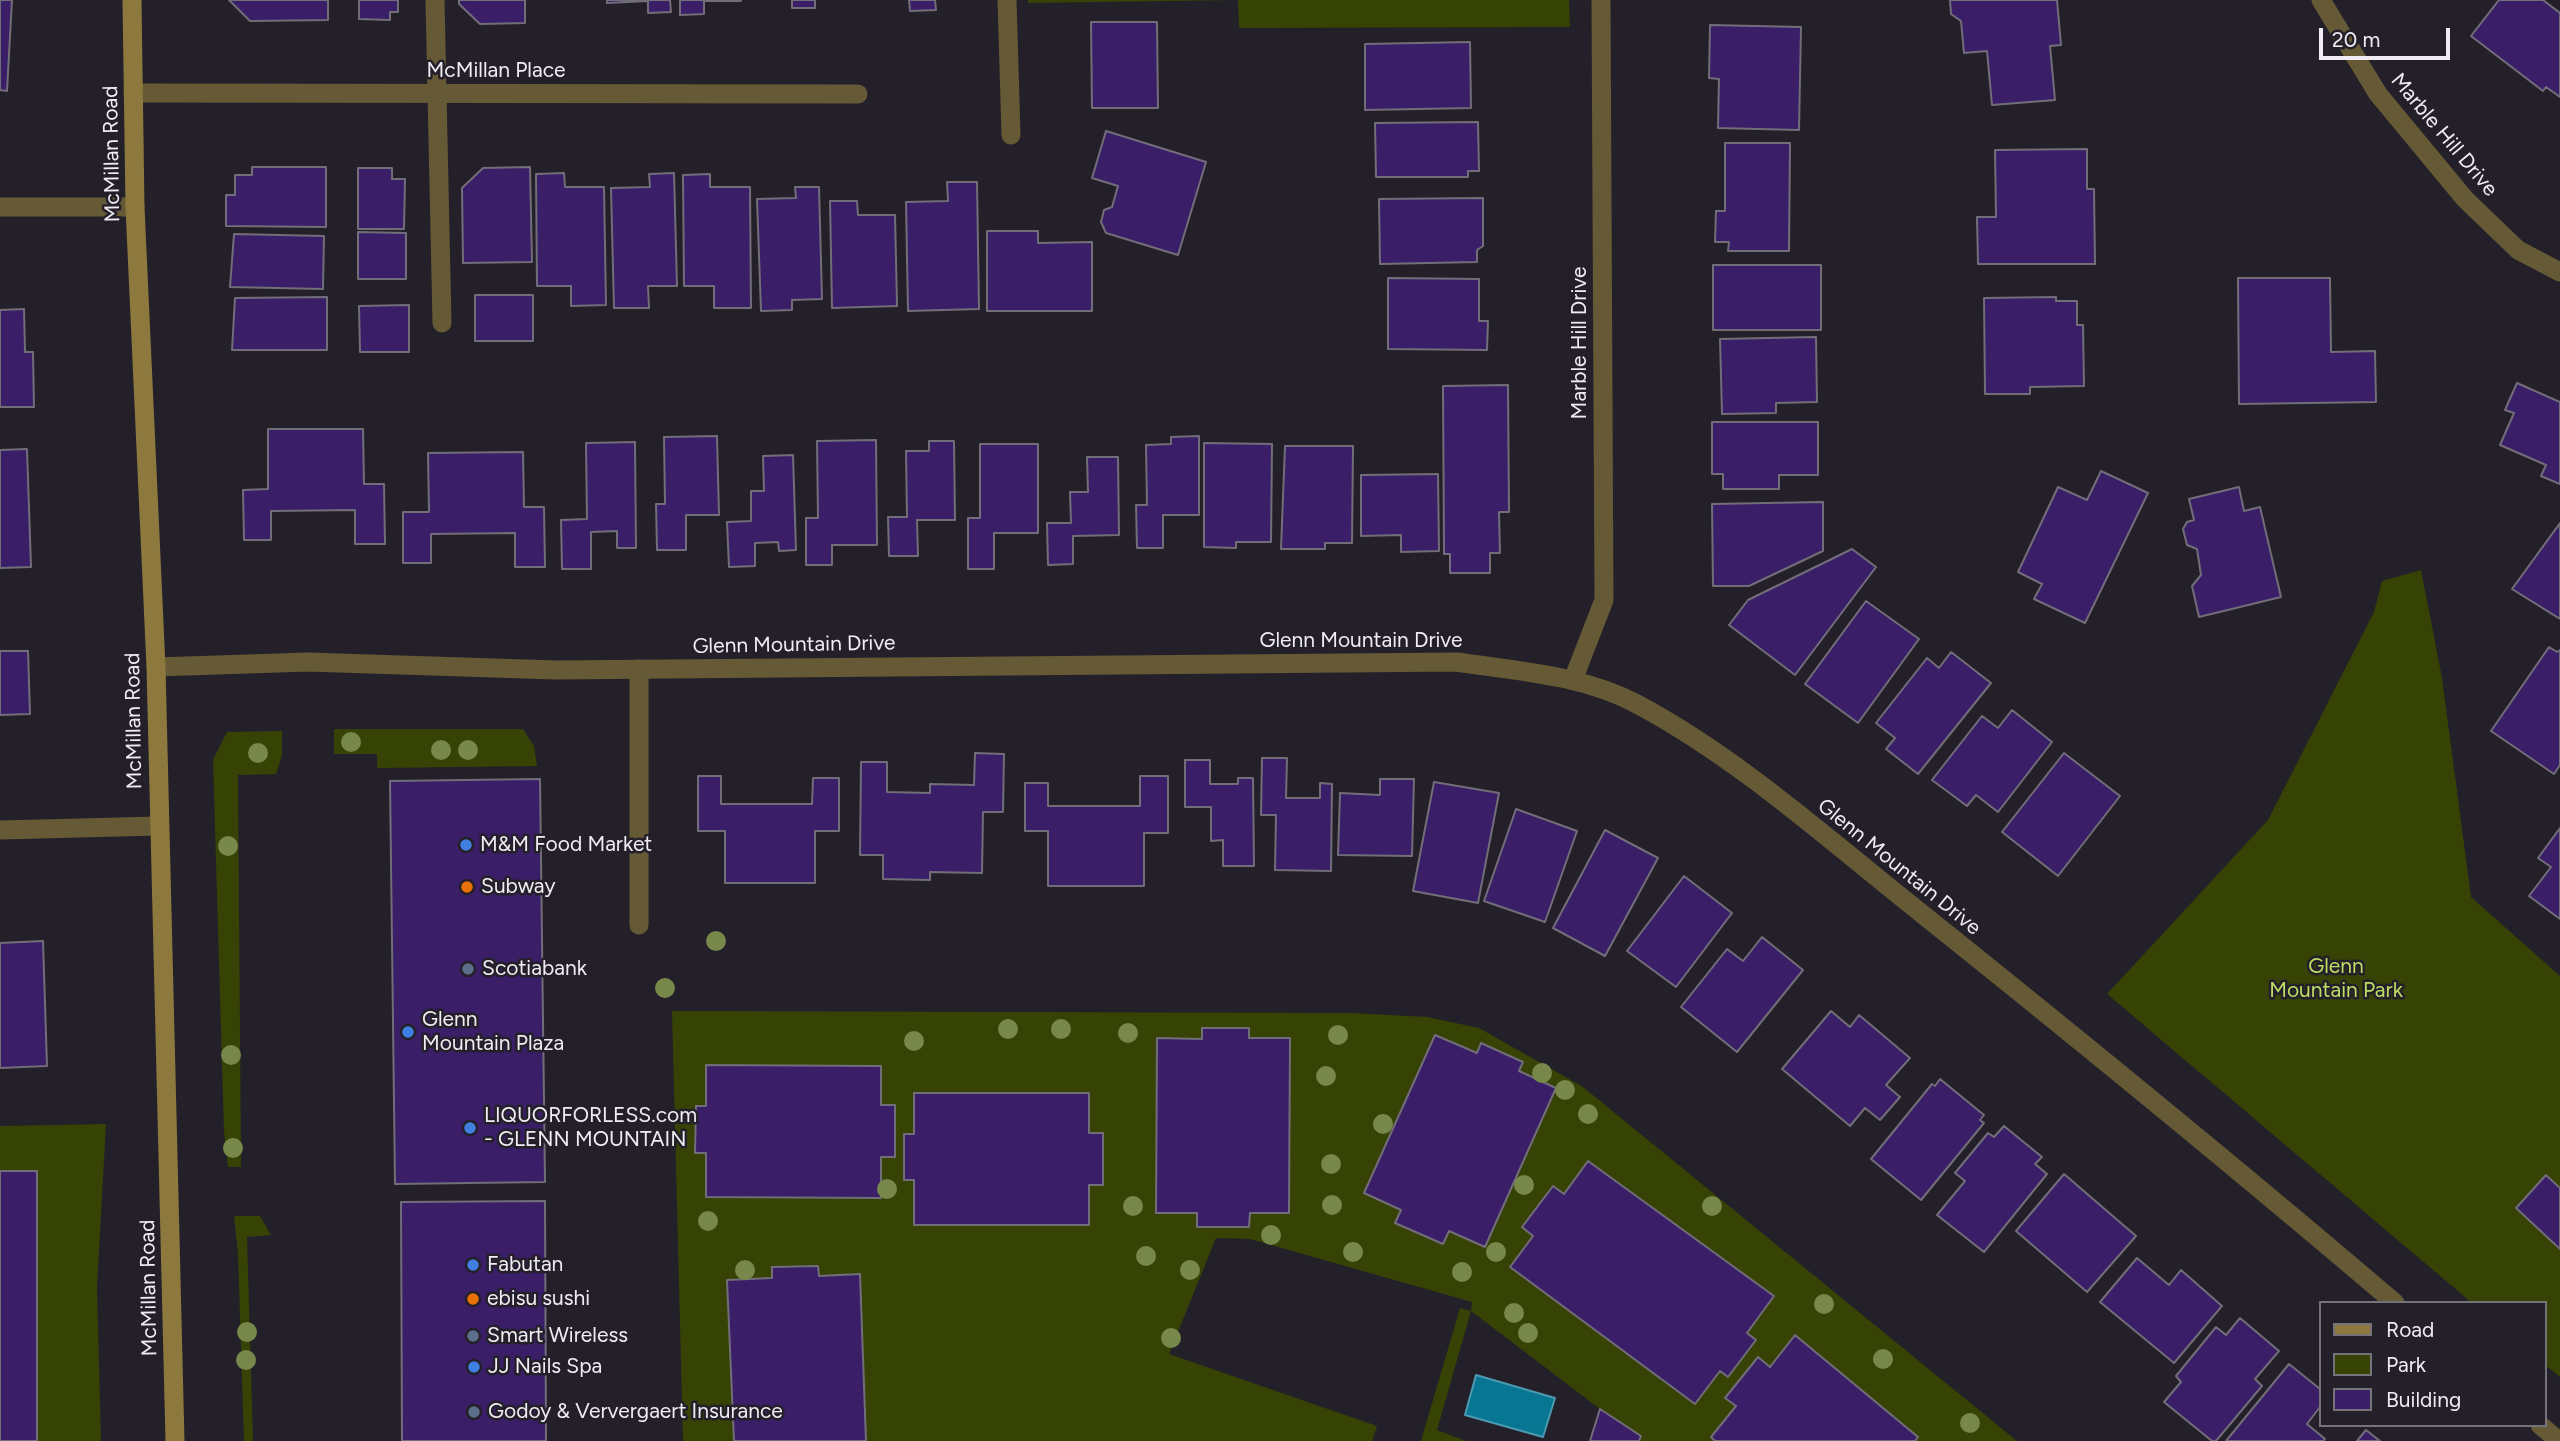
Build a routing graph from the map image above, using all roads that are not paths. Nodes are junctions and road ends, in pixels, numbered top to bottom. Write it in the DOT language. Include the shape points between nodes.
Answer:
graph roads {
  1 [pos="132,0"];
  2 [pos="435,0"];
  3 [pos="1007,0"];
  4 [pos="1601,0"];
  5 [pos="2321,0"];
  6 [pos="133,93"];
  7 [pos="438,94"];
  8 [pos="858,94"];
  9 [pos="1011,135"];
  10 [pos="135,206"];
  11 [pos="0,207"];
  12 [pos="2560,272"];
  13 [pos="442,323"];
  14 [pos="156,667"];
  15 [pos="639,669"];
  16 [pos="1573,680"];
  17 [pos="159,826"];
  18 [pos="0,830"];
  19 [pos="639,925"];
  20 [pos="2393,1301"];
  21 [pos="2542,1427"];
  22 [pos="175,1441"];
  23 [pos="2559,1441"];
  1 -- 6 [label="main road, McMillan Road"];
  2 -- 7 [label="street"];
  3 -- 9 [label="street"];
  4 -- 16 [label="street, Marble Hill Drive" via="1604,600"];
  5 -- 12 [label="street, Marble Hill Drive" via="2378,94 2465,199 2518,250"];
  6 -- 7 [label="street, McMillan Place"];
  6 -- 10 [label="main road, McMillan Road"];
  7 -- 8 [label="street, McMillan Place"];
  7 -- 13 [label="street"];
  10 -- 11 [label="street"];
  10 -- 14 [label="main road, McMillan Road"];
  14 -- 15 [label="street, Glenn Mountain Drive" via="308,662"];
  14 -- 17 [label="main road, McMillan Road"];
  15 -- 16 [label="street, Glenn Mountain Drive" via="1457,662"];
  15 -- 19 [label="street"];
  16 -- 20 [label="street, Glenn Mountain Drive" via="1635,703 1720,756 2078,1039"];
  17 -- 18 [label="street"];
  17 -- 22 [label="main road, McMillan Road"];
  21 -- 23 [label="street"];
}
